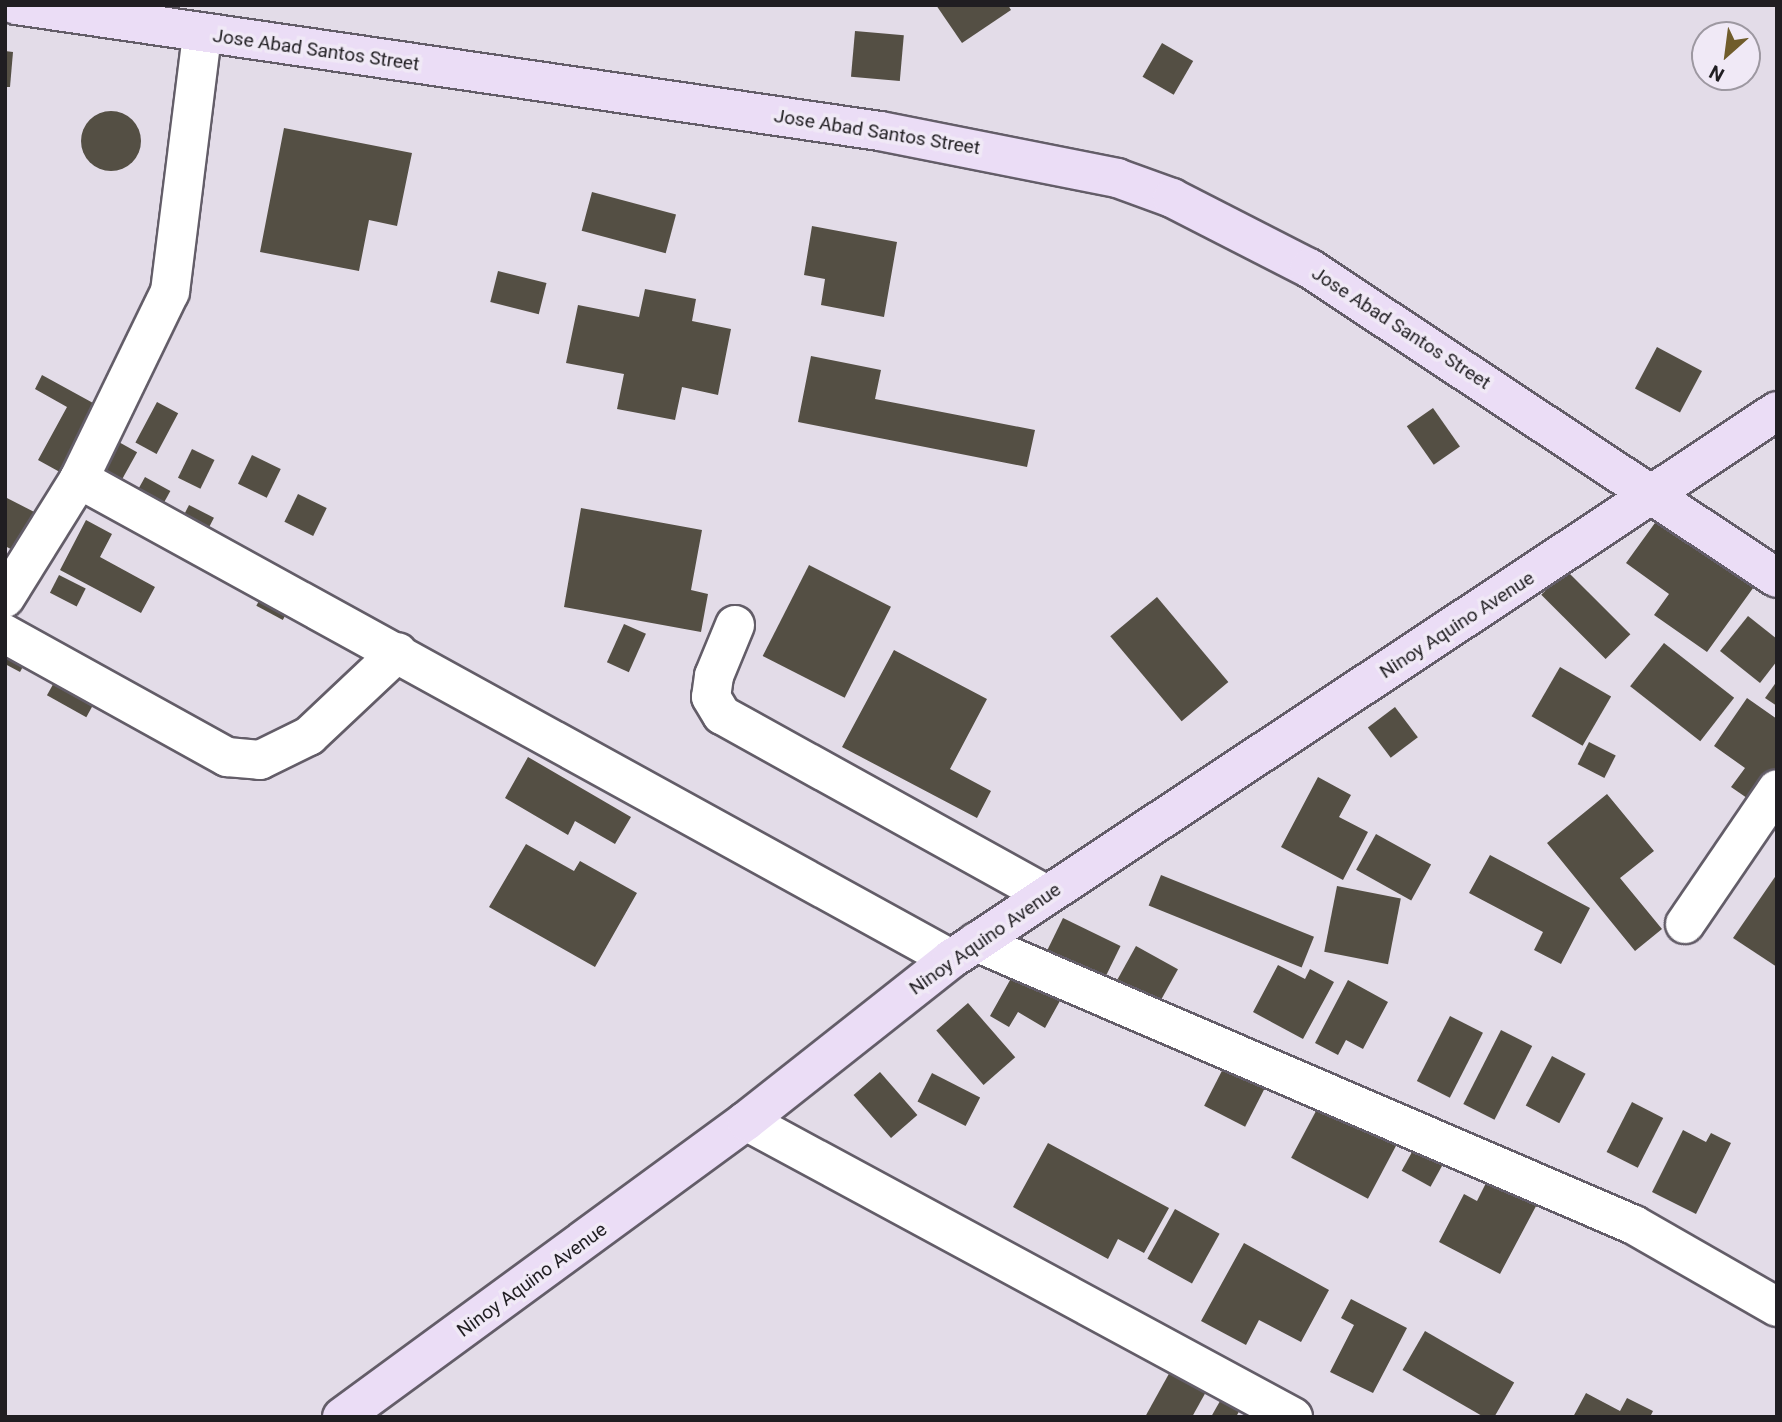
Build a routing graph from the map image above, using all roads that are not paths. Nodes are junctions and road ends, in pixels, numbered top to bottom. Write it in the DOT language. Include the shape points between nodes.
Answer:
graph roads {
  1 [pos="16,5"];
  2 [pos="202,34"];
  3 [pos="1777,411"];
  4 [pos="79,479"];
  5 [pos="1653,497"];
  6 [pos="1777,579"];
  7 [pos="5,598"];
  8 [pos="735,625"];
  9 [pos="5,635"];
  10 [pos="398,652"];
  11 [pos="1777,789"];
  12 [pos="1045,894"];
  13 [pos="1685,924"];
  14 [pos="964,950"];
  15 [pos="746,1121"];
  16 [pos="1777,1307"];
  17 [pos="342,1417"];
  18 [pos="1293,1417"];
  1 -- 2 [label="main road, Jose Abad Santos Street"];
  2 -- 4 [label="street" via="170,292"];
  2 -- 5 [label="main road, Jose Abad Santos Street" via="880,131 1117,178 1172,198 1309,268"];
  3 -- 5 [label="main road, Ninoy Aquino Avenue"];
  4 -- 7 [label="street"];
  4 -- 10 [label="street"];
  5 -- 6 [label="main road, Jose Abad Santos Street"];
  5 -- 12 [label="main road, Ninoy Aquino Avenue"];
  8 -- 12 [label="street" via="714,676 711,697 722,715"];
  9 -- 10 [label="street" via="227,757 260,760 309,736"];
  10 -- 14 [label="street"];
  11 -- 13 [label="street"];
  12 -- 14 [label="main road, Ninoy Aquino Avenue"];
  14 -- 15 [label="main road, Ninoy Aquino Avenue"];
  14 -- 16 [label="street" via="1634,1225"];
  15 -- 17 [label="main road, Ninoy Aquino Avenue"];
  15 -- 18 [label="street"];
}
